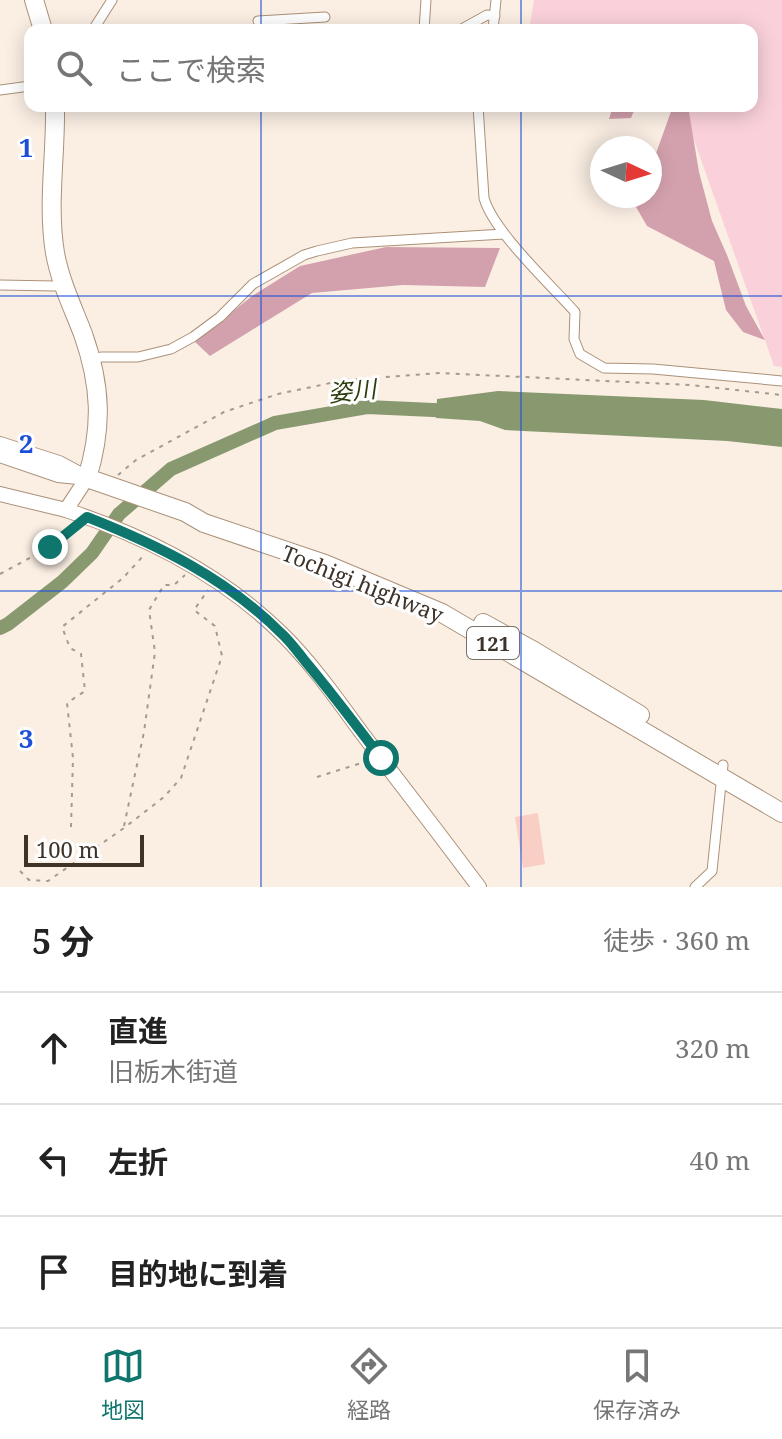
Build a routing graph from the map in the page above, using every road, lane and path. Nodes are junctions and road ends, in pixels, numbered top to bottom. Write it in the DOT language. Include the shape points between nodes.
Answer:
graph roads {
  1 [pos="34,0"];
  2 [pos="112,0"];
  3 [pos="426,0"];
  4 [pos="496,0"];
  5 [pos="495,16"];
  6 [pos="325,17"];
  7 [pos="258,21"];
  8 [pos="41,24"];
  9 [pos="97,24"];
  10 [pos="280,24"];
  11 [pos="292,24"];
  12 [pos="424,24"];
  13 [pos="471,24"];
  14 [pos="494,24"];
  15 [pos="24,87"];
  16 [pos="0,90"];
  17 [pos="55,112"];
  18 [pos="478,112"];
  19 [pos="504,234"];
  20 [pos="63,281"];
  21 [pos="0,285"];
  22 [pos="90,359"];
  23 [pos="782,381"];
  24 [pos="782,395"];
  25 [pos="0,444"];
  26 [pos="0,455"];
  27 [pos="87,478"];
  28 [pos="109,487"];
  29 [pos="0,494"];
  30 [pos="66,510"];
  31 [pos="90,518"];
  32 [pos="149,542"];
  33 [pos="188,563"];
  34 [pos="0,574"];
  35 [pos="215,580"];
  36 [pos="381,758"];
  37 [pos="722,771"];
  38 [pos="317,777"];
  39 [pos="782,802"];
  40 [pos="782,813"];
  41 [pos="71,827"];
  42 [pos="124,828"];
  43 [pos="20,871"];
  44 [pos="479,887"];
  45 [pos="695,887"];
  1 -- 8 [label="highway"];
  2 -- 9 [label="street"];
  3 -- 12 [label="street"];
  4 -- 5 [label="street"];
  5 -- 13 [label="street"];
  5 -- 14 [label="street"];
  6 -- 11 [label="street"];
  7 -- 10 [label="street"];
  15 -- 16 [label="street"];
  17 -- 20 [label="highway" via="52,225"];
  18 -- 19 [label="street" via="484,198"];
  19 -- 22 [label="street" via="352,243 317,251 253,284 220,317 171,349"];
  19 -- 23 [label="street" via="575,312 574,339 580,354 604,368"];
  20 -- 21 [label="street" via="55,286"];
  20 -- 22 [label="highway"];
  22 -- 27 [label="highway" via="99,415"];
  24 -- 28 [label="path" via="690,385 440,373 345,380 224,412 136,460"];
  25 -- 27 [label="street"];
  26 -- 27 [label="street" via="58,475"];
  27 -- 28 [label="highway, Tochigi highway / 121"];
  27 -- 30 [label="street"];
  28 -- 37 [label="highway, Tochigi highway / 121" via="209,515 448,604 534,651"];
  29 -- 30 [label="street"];
  30 -- 31 [label="street"];
  31 -- 32 [label="street"];
  31 -- 34 [label="path"];
  32 -- 33 [label="street"];
  32 -- 41 [label="path" via="123,578 62,627 70,648 81,654 85,691 67,703 73,758"];
  33 -- 35 [label="street"];
  33 -- 42 [label="path" via="186,574 174,585 164,585 149,610 155,652"];
  35 -- 36 [label="street" via="282,634"];
  35 -- 42 [label="path" via="194,610 215,626 222,656 181,778"];
  36 -- 38 [label="path"];
  36 -- 44 [label="street"];
  37 -- 39 [label="highway, Tochigi highway / 121"];
  37 -- 40 [label="highway, Tochigi highway / 121"];
  37 -- 45 [label="street" via="712,871"];
  42 -- 43 [label="path" via="48,881 29,880"];
}
